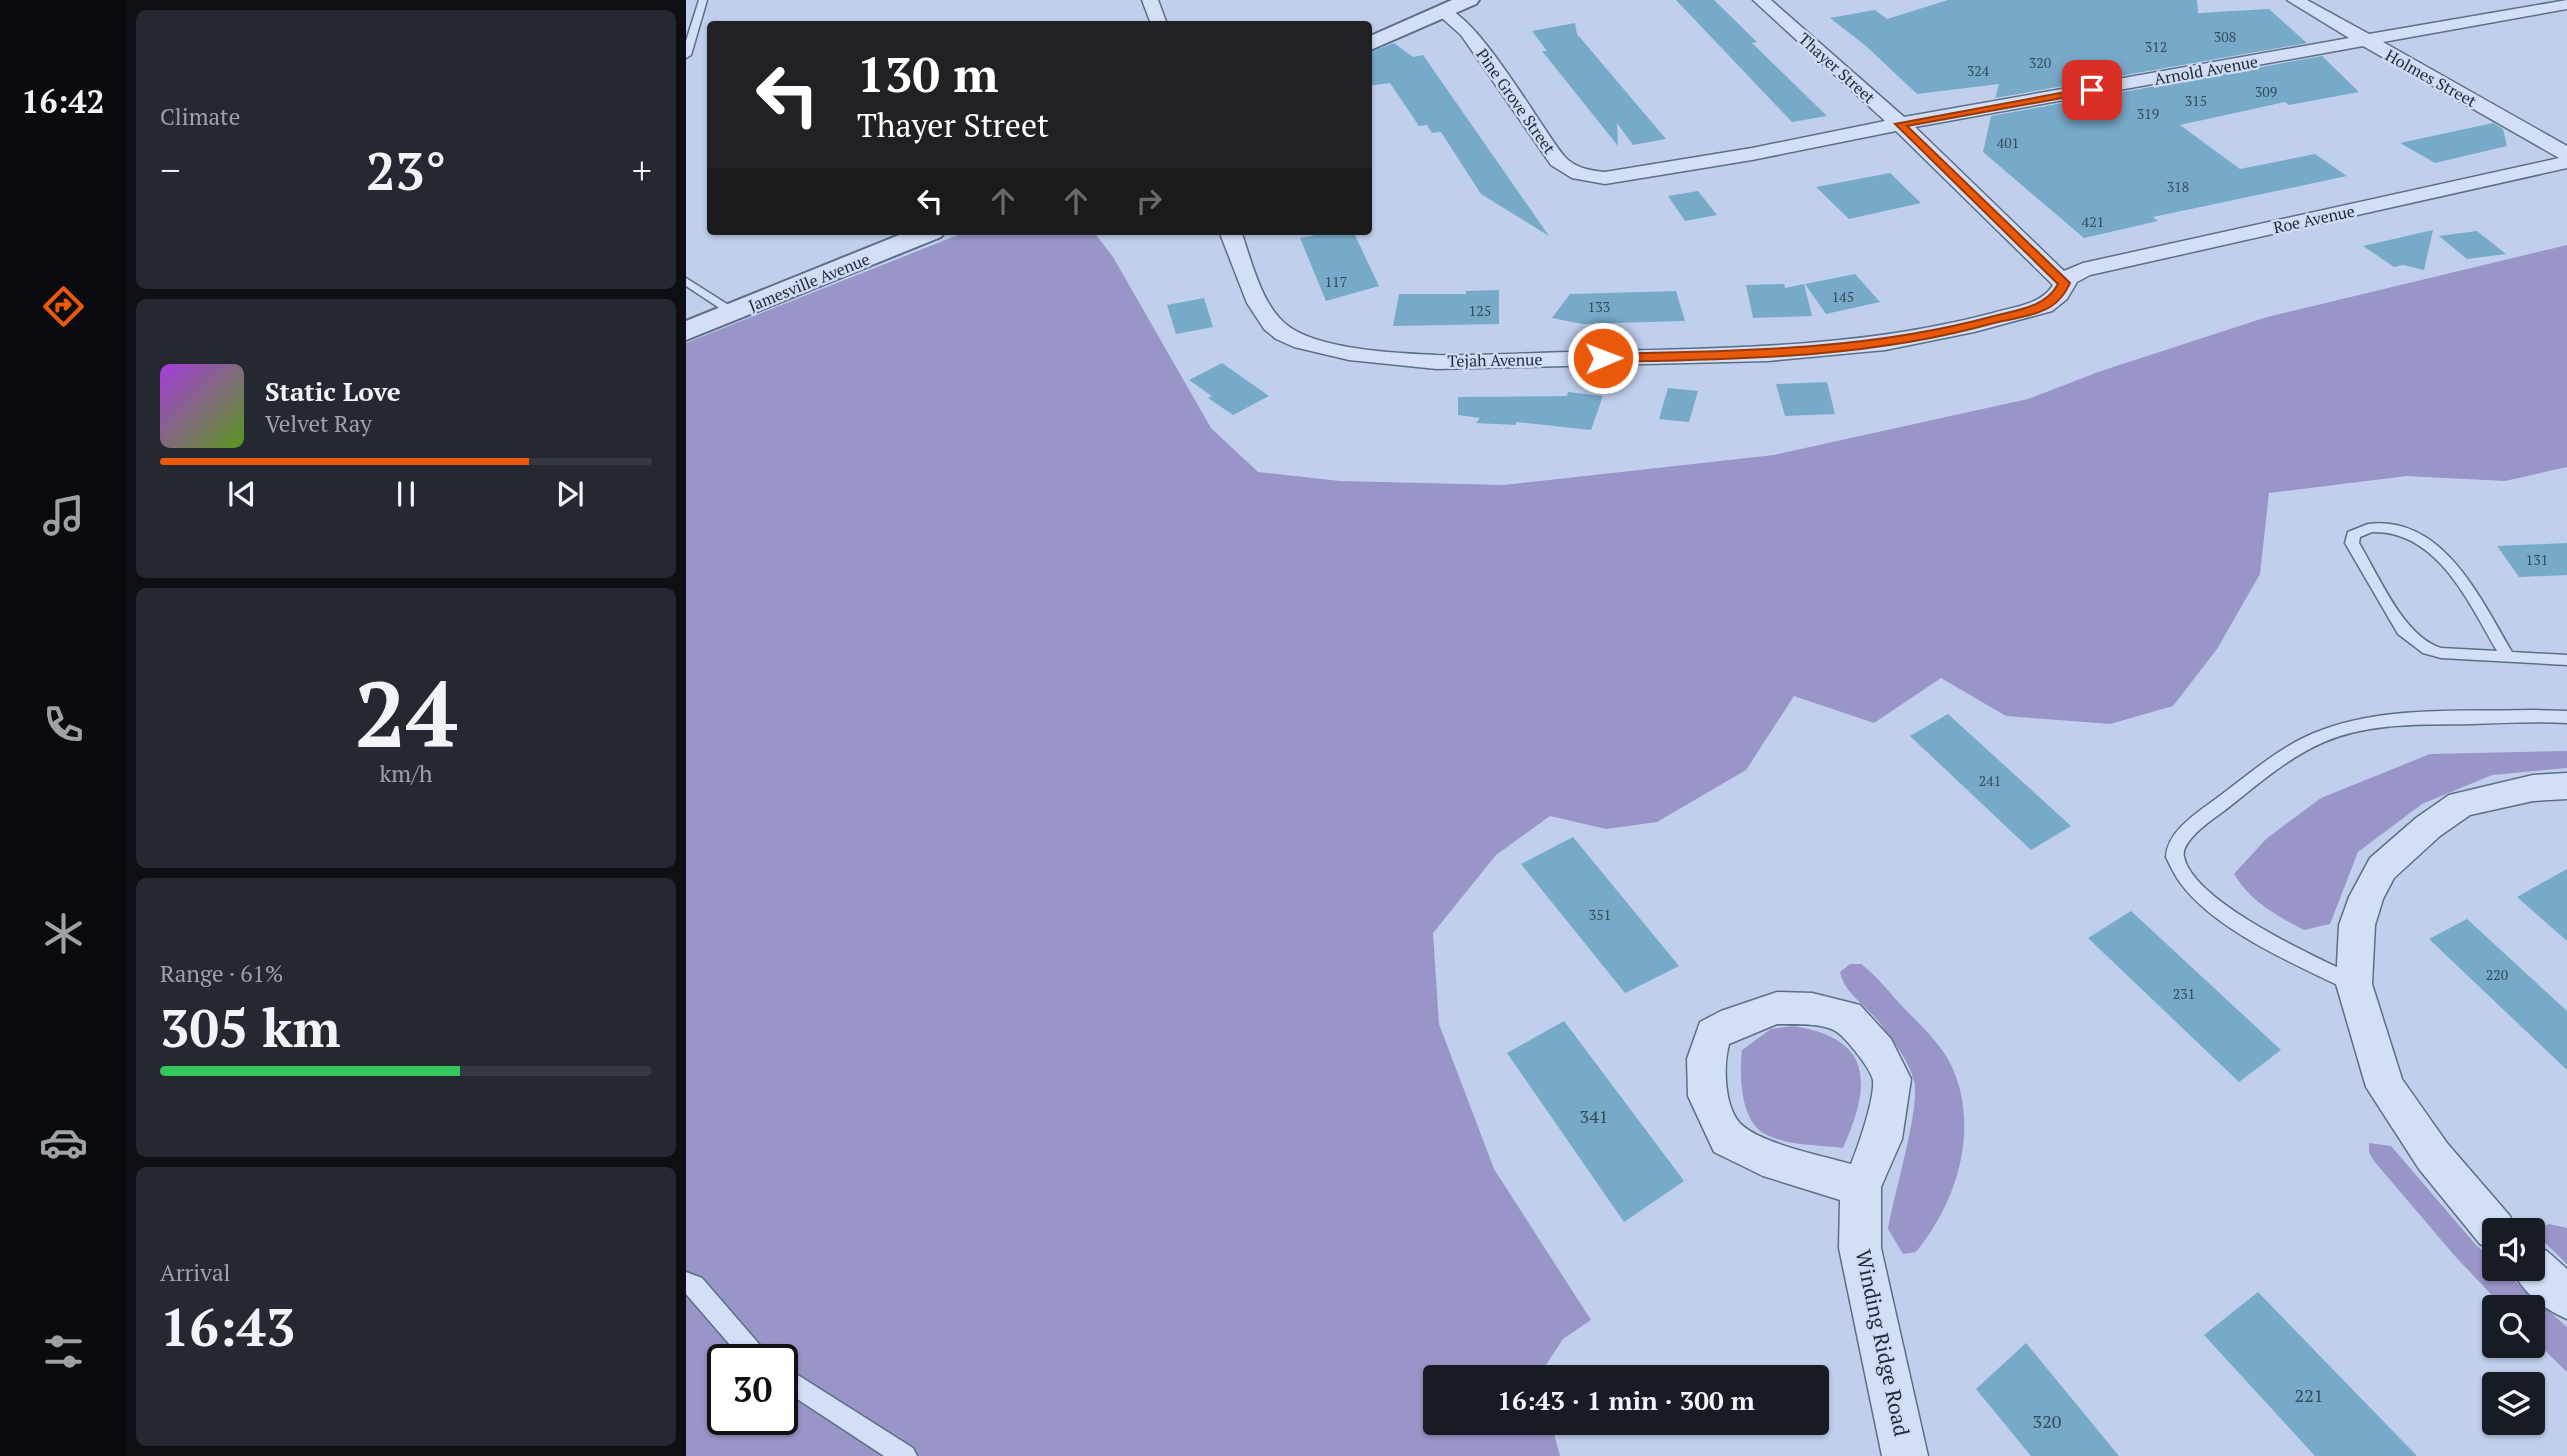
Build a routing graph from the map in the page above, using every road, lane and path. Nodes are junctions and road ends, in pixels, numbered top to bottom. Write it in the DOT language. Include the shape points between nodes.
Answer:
graph roads {
  1 [pos="1150,0"];
  2 [pos="1469,0"];
  3 [pos="2295,0"];
  4 [pos="700,1"];
  5 [pos="1789,2"];
  6 [pos="1764,3"];
  7 [pos="2567,4"];
  8 [pos="1443,11"];
  9 [pos="1158,21"];
  10 [pos="697,24"];
  11 [pos="686,25"];
  12 [pos="2366,41"];
  13 [pos="1372,43"];
  14 [pos="687,51"];
  15 [pos="1900,124"];
  16 [pos="2567,154"];
  17 [pos="2567,162"];
  18 [pos="1596,178"];
  19 [pos="922,235"];
  20 [pos="1231,235"];
  21 [pos="686,281"];
  22 [pos="2064,283"];
  23 [pos="734,313"];
  24 [pos="686,331"];
  25 [pos="2508,657"];
  26 [pos="2567,660"];
  27 [pos="2567,717"];
  28 [pos="2567,786"];
  29 [pos="2354,984"];
  30 [pos="1861,1187"];
  31 [pos="2485,1218"];
  32 [pos="2545,1278"];
  33 [pos="686,1283"];
  34 [pos="2567,1298"];
  35 [pos="744,1344"];
  36 [pos="798,1386"];
  37 [pos="905,1456"];
  38 [pos="1905,1456"];
  1 -- 9 [label="street"];
  2 -- 8 [label="street"];
  3 -- 12 [label="street, Holmes Street"];
  4 -- 10 [label="lane"];
  5 -- 6 [label="street"];
  6 -- 15 [label="street, Thayer Street"];
  7 -- 12 [label="street, Arnold Avenue"];
  8 -- 13 [label="street"];
  8 -- 18 [label="street, Pine Grove Street" via="1467,31 1558,161 1565,168"];
  10 -- 11 [label="lane"];
  10 -- 14 [label="lane"];
  12 -- 15 [label="street, Arnold Avenue"];
  12 -- 16 [label="street, Holmes Street"];
  15 -- 18 [label="street, Arnold Avenue" via="1752,154"];
  15 -- 22 [label="street, Thayer Street"];
  17 -- 22 [label="street, Roe Avenue" via="2083,270"];
  19 -- 23 [label="street, Jamesville Avenue"];
  20 -- 22 [label="street, Tejah Avenue" via="1251,289 1273,326 1282,332 1318,346 1437,362 1768,354 1885,344 2044,306"];
  21 -- 23 [label="lane"];
  23 -- 24 [label="street, Jamesville Avenue"];
  25 -- 25 [label="lane" via="2441,653 2417,643 2403,630 2353,543 2353,534 2372,527 2396,528 2423,538 2453,570"];
  25 -- 26 [label="lane"];
  27 -- 29 [label="lane" via="2389,719 2336,731 2300,747 2202,817 2175,847 2183,874 2201,894 2246,928"];
  28 -- 29 [label="street" via="2533,788 2461,804 2382,868 2357,925"];
  29 -- 31 [label="street" via="2385,1087 2433,1156"];
  30 -- 30 [label="street, Winding Ridge Road" via="1882,1139 1892,1079 1878,1051 1847,1017 1777,1008 1713,1034 1706,1059 1707,1096 1728,1139 1763,1157"];
  30 -- 38 [label="street, Winding Ridge Road" via="1860,1248"];
  32 -- 34 [label="street"];
  33 -- 35 [label="lane" via="694,1286"];
  36 -- 37 [label="lane"];
}
